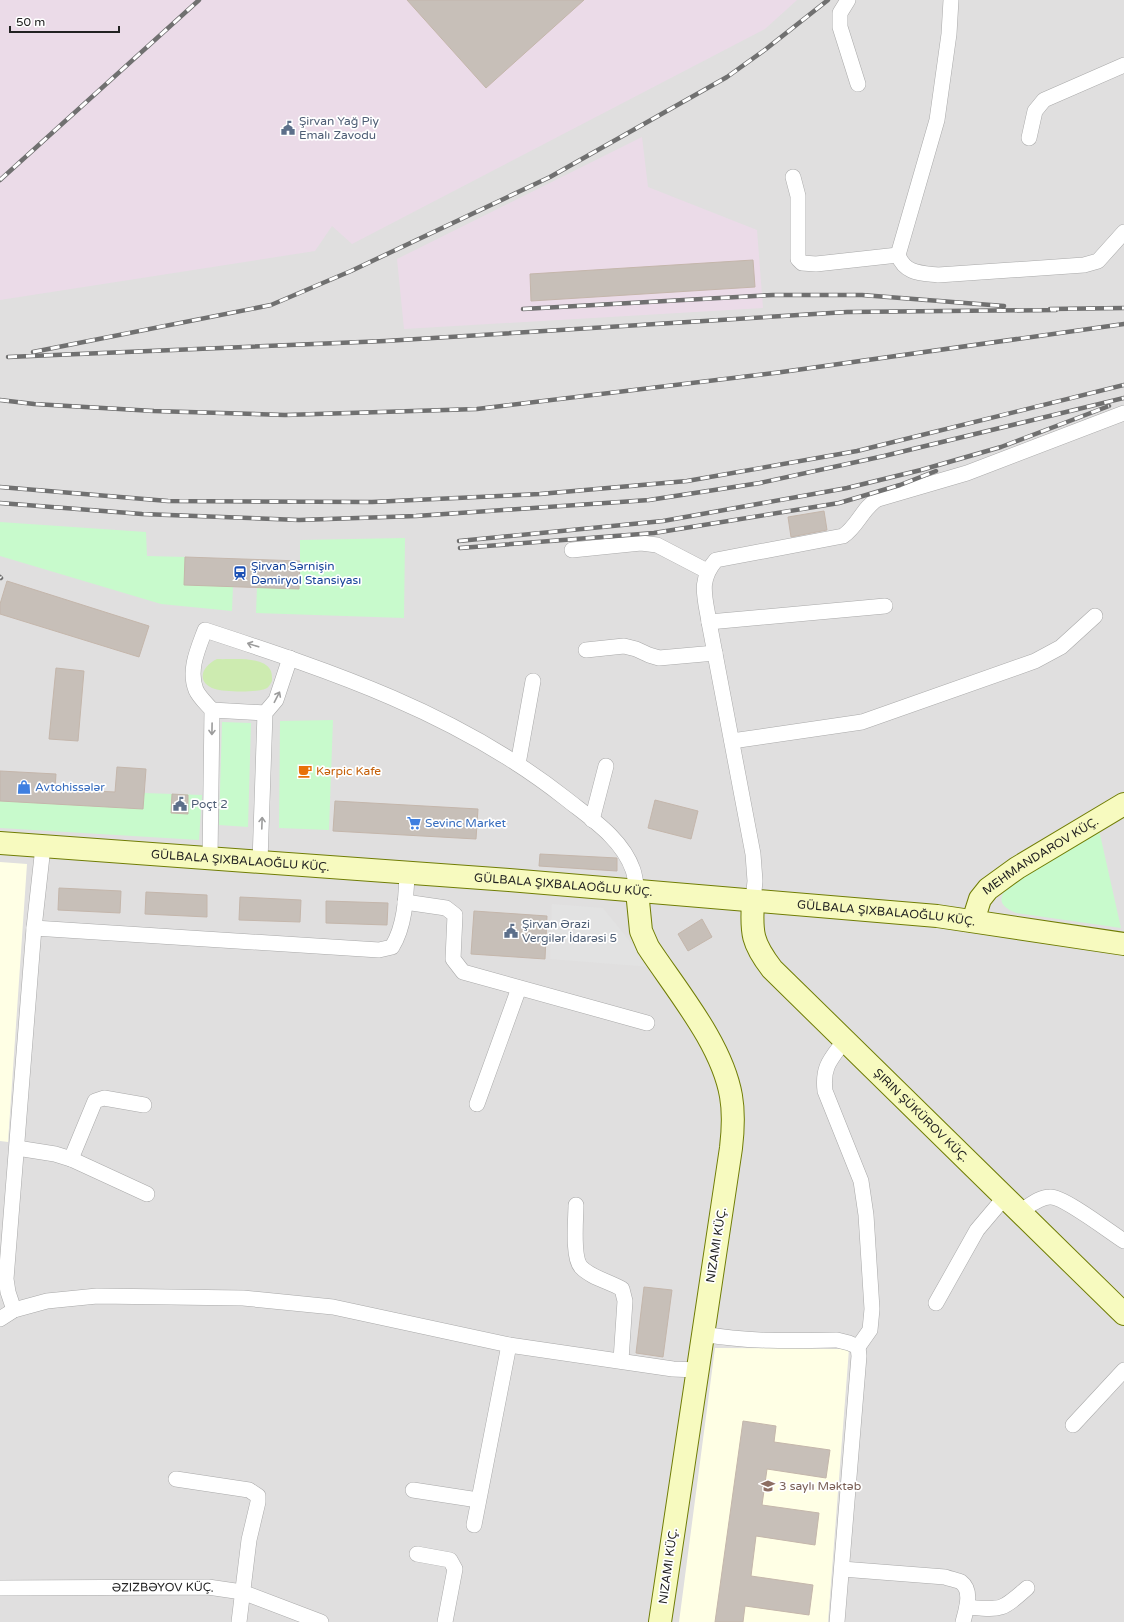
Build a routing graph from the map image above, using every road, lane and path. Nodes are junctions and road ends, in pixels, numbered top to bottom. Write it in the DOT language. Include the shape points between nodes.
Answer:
graph roads {
  1 [pos="848,0"];
  2 [pos="951,0"];
  3 [pos="1124,65"];
  4 [pos="858,84"];
  5 [pos="1028,138"];
  6 [pos="794,177"];
  7 [pos="1124,232"];
  8 [pos="898,255"];
  9 [pos="1124,413"];
  10 [pos="572,550"];
  11 [pos="707,571"];
  12 [pos="885,606"];
  13 [pos="1095,616"];
  14 [pos="709,622"];
  15 [pos="586,650"];
  16 [pos="715,653"];
  17 [pos="290,658"];
  18 [pos="533,680"];
  19 [pos="212,710"];
  20 [pos="265,713"];
  21 [pos="732,741"];
  22 [pos="518,764"];
  23 [pos="606,766"];
  24 [pos="1124,804"];
  25 [pos="592,820"];
  26 [pos="0,843"];
  27 [pos="44,847"];
  28 [pos="210,859"];
  29 [pos="260,862"];
  30 [pos="407,874"];
  31 [pos="637,891"];
  32 [pos="753,901"];
  33 [pos="405,902"];
  34 [pos="973,921"];
  35 [pos="34,928"];
  36 [pos="1124,944"];
  37 [pos="519,988"];
  38 [pos="647,1023"];
  39 [pos="845,1040"];
  40 [pos="476,1104"];
  41 [pos="144,1105"];
  42 [pos="17,1148"];
  43 [pos="71,1159"];
  44 [pos="147,1194"];
  45 [pos="576,1205"];
  46 [pos="1012,1205"];
  47 [pos="1124,1241"];
  48 [pos="936,1303"];
  49 [pos="14,1310"];
  50 [pos="1124,1314"];
  51 [pos="0,1319"];
  52 [pos="703,1334"];
  53 [pos="509,1345"];
  54 [pos="858,1347"];
  55 [pos="621,1360"];
  56 [pos="697,1370"];
  57 [pos="1124,1370"];
  58 [pos="1072,1425"];
  59 [pos="176,1479"];
  60 [pos="412,1490"];
  61 [pos="478,1500"];
  62 [pos="474,1526"];
  63 [pos="417,1554"];
  64 [pos="842,1569"];
  65 [pos="0,1588"];
  66 [pos="1027,1588"];
  67 [pos="242,1592"];
  68 [pos="967,1607"];
  69 [pos="239,1622"];
  70 [pos="321,1622"];
  71 [pos="444,1622"];
  72 [pos="660,1622"];
  73 [pos="837,1622"];
  74 [pos="963,1622"];
  1 -- 4 [label="street" via="840,13 840,27"];
  2 -- 8 [label="street" via="937,120"];
  3 -- 5 [label="street" via="1044,100 1035,111"];
  6 -- 8 [label="street" via="798,196 798,259 802,263 816,264"];
  7 -- 8 [label="street" via="1098,261 1084,265 938,275 916,272 902,264"];
  9 -- 11 [label="street" via="967,473 878,499 870,503 856,524 843,536 716,560"];
  10 -- 11 [label="street" via="641,543 657,546"];
  11 -- 14 [label="street" via="704,587"];
  12 -- 14 [label="street"];
  13 -- 21 [label="street" via="1061,648 1034,661 862,722"];
  14 -- 16 [label="street"];
  15 -- 16 [label="street" via="624,646 659,658"];
  16 -- 21 [label="street"];
  17 -- 19 [label="street, one-way" via="205,630 195,658 193,676 196,692"];
  20 -- 17 [label="street, one-way" via="276,700"];
  17 -- 22 [label="street" via="338,674 404,702 452,725"];
  18 -- 22 [label="street"];
  19 -- 20 [label="street"];
  19 -- 28 [label="street, one-way"];
  29 -- 20 [label="street, one-way"];
  21 -- 32 [label="street" via="753,854"];
  22 -- 25 [label="street"];
  23 -- 25 [label="street"];
  24 -- 34 [label="main road, MEHMANDAROV KÜÇ." via="1017,868 988,889 980,899"];
  25 -- 31 [label="street" via="614,839 626,855 633,870"];
  26 -- 27 [label="main road"];
  27 -- 28 [label="main road"];
  27 -- 35 [label="street"];
  28 -- 29 [label="main road"];
  29 -- 30 [label="main road"];
  30 -- 31 [label="main road"];
  30 -- 33 [label="street"];
  31 -- 32 [label="main road"];
  31 -- 52 [label="main road, NIZAMI KÜÇ." via="641,931 648,947 710,1039 725,1072 731,1097 731,1148"];
  32 -- 34 [label="main road"];
  32 -- 39 [label="main road, ŞIRIN ŞÜKÜROV KÜÇ." via="754,940 761,955 772,969"];
  33 -- 35 [label="street" via="399,936 392,947 380,950"];
  33 -- 37 [label="street" via="446,908 455,914 452,959 463,972"];
  34 -- 36 [label="main road"];
  35 -- 42 [label="street"];
  37 -- 38 [label="street"];
  37 -- 40 [label="street"];
  39 -- 46 [label="main road, ŞIRIN ŞÜKÜROV KÜÇ."];
  39 -- 54 [label="street" via="827,1064 823,1077 825,1091 861,1181 866,1215 872,1309 870,1330"];
  41 -- 43 [label="street" via="104,1098 95,1101"];
  42 -- 43 [label="street"];
  42 -- 49 [label="street" via="6,1279"];
  43 -- 44 [label="street"];
  45 -- 55 [label="street" via="576,1257 580,1266 622,1289 625,1301"];
  46 -- 47 [label="street" via="1050,1197 1062,1200"];
  46 -- 48 [label="street" via="977,1230"];
  46 -- 50 [label="main road, ŞIRIN ŞÜKÜROV KÜÇ."];
  49 -- 51 [label="street"];
  49 -- 53 [label="street" via="47,1301 97,1296 243,1298 333,1307"];
  52 -- 54 [label="street" via="733,1340 837,1340"];
  52 -- 56 [label="main road, NIZAMI KÜÇ."];
  53 -- 55 [label="street"];
  53 -- 61 [label="street"];
  54 -- 64 [label="street"];
  55 -- 56 [label="street"];
  56 -- 72 [label="main road, NIZAMI KÜÇ."];
  57 -- 58 [label="street"];
  59 -- 67 [label="street" via="249,1490 258,1496"];
  60 -- 61 [label="street"];
  61 -- 62 [label="street"];
  63 -- 71 [label="street" via="450,1560 455,1568"];
  64 -- 68 [label="street" via="945,1578 961,1582 968,1591"];
  64 -- 73 [label="street"];
  65 -- 67 [label="street, ƏZIZBƏYOV KÜÇ." via="208,1587"];
  66 -- 68 [label="street" via="1006,1606 994,1609"];
  67 -- 69 [label="street"];
  67 -- 70 [label="street, ƏZIZBƏYOV KÜÇ."];
  68 -- 74 [label="street"];
}
